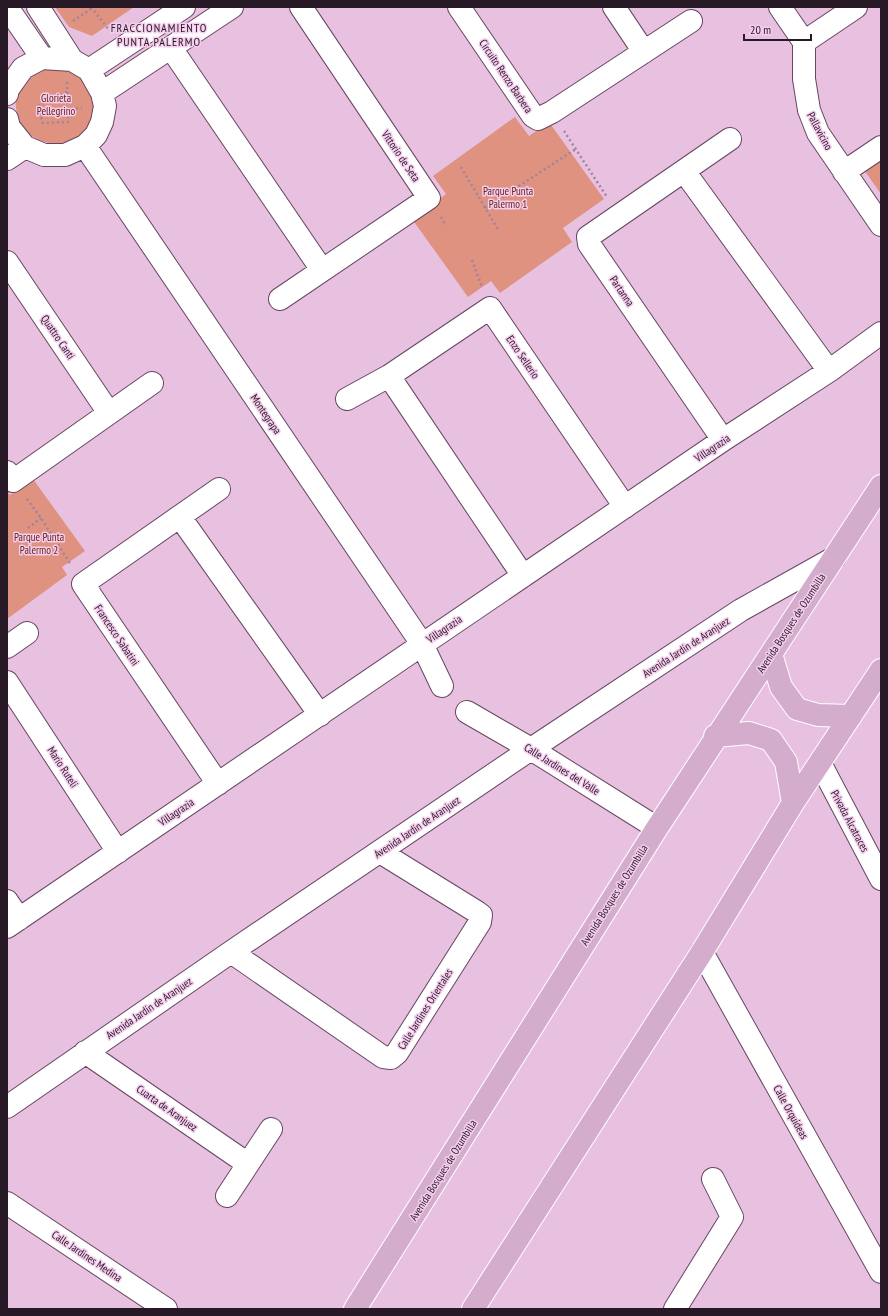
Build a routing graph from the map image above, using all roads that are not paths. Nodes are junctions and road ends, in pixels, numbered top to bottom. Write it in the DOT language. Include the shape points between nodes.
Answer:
graph roads {
  1 [pos="7,7"];
  2 [pos="38,7"];
  3 [pos="184,7"];
  4 [pos="232,7"];
  5 [pos="301,7"];
  6 [pos="459,7"];
  7 [pos="614,7"];
  8 [pos="780,7"];
  9 [pos="856,7"];
  10 [pos="691,21"];
  11 [pos="804,42"];
  12 [pos="171,48"];
  13 [pos="644,52"];
  14 [pos="42,58"];
  15 [pos="80,65"];
  16 [pos="15,68"];
  17 [pos="7,90"];
  18 [pos="102,93"];
  19 [pos="8,124"];
  20 [pos="730,139"];
  21 [pos="25,146"];
  22 [pos="85,146"];
  23 [pos="881,147"];
  24 [pos="7,159"];
  25 [pos="684,171"];
  26 [pos="844,172"];
  27 [pos="881,225"];
  28 [pos="7,262"];
  29 [pos="322,270"];
  30 [pos="280,298"];
  31 [pos="881,333"];
  32 [pos="828,371"];
  33 [pos="389,376"];
  34 [pos="152,383"];
  35 [pos="348,399"];
  36 [pos="109,413"];
  37 [pos="723,440"];
  38 [pos="10,476"];
  39 [pos="881,486"];
  40 [pos="219,489"];
  41 [pos="625,507"];
  42 [pos="180,517"];
  43 [pos="859,520"];
  44 [pos="881,520"];
  45 [pos="834,558"];
  46 [pos="523,576"];
  47 [pos="27,633"];
  48 [pos="422,644"];
  49 [pos="7,647"];
  50 [pos="771,654"];
  51 [pos="881,670"];
  52 [pos="7,682"];
  53 [pos="442,686"];
  54 [pos="467,712"];
  55 [pos="320,715"];
  56 [pos="851,716"];
  57 [pos="716,736"];
  58 [pos="531,749"];
  59 [pos="820,763"];
  60 [pos="218,784"];
  61 [pos="793,803"];
  62 [pos="656,828"];
  63 [pos="118,852"];
  64 [pos="380,852"];
  65 [pos="881,879"];
  66 [pos="7,901"];
  67 [pos="13,923"];
  68 [pos="231,952"];
  69 [pos="702,952"];
  70 [pos="85,1052"];
  71 [pos="7,1107"];
  72 [pos="271,1129"];
  73 [pos="248,1164"];
  74 [pos="713,1179"];
  75 [pos="227,1196"];
  76 [pos="7,1204"];
  77 [pos="881,1272"];
  78 [pos="166,1309"];
  79 [pos="355,1309"];
  80 [pos="473,1309"];
  81 [pos="675,1309"];
  1 -- 14 [label="street"];
  2 -- 15 [label="street"];
  3 -- 15 [label="street" via="123,48"];
  4 -- 12 [label="street"];
  5 -- 29 [label="street, Vittorio de Seta" via="429,198"];
  6 -- 13 [label="street, Circuito Renzo Barbera" via="533,116 538,119"];
  7 -- 13 [label="street"];
  8 -- 11 [label="street"];
  9 -- 11 [label="street"];
  10 -- 13 [label="street, Circuito Renzo Barbera"];
  11 -- 26 [label="street, Pallavicino" via="804,78 808,110 818,132"];
  12 -- 18 [label="street"];
  12 -- 29 [label="street"];
  14 -- 15 [label="street"];
  14 -- 16 [label="street"];
  15 -- 18 [label="street"];
  16 -- 17 [label="street"];
  18 -- 22 [label="street" via="105,106 102,122 96,135"];
  19 -- 21 [label="street"];
  20 -- 25 [label="street, Partanna"];
  21 -- 22 [label="street" via="44,155 65,155"];
  21 -- 24 [label="street"];
  22 -- 48 [label="street, Montegrapa"];
  23 -- 26 [label="street"];
  25 -- 32 [label="street"];
  25 -- 37 [label="street, Partanna" via="588,237 589,244"];
  26 -- 27 [label="street, Pallavicino"];
  28 -- 36 [label="street, Quattro Canti"];
  29 -- 30 [label="street, Vittorio de Seta"];
  31 -- 32 [label="street, Villagrazia"];
  32 -- 37 [label="street, Villagrazia"];
  33 -- 35 [label="street"];
  33 -- 41 [label="street, Enzo Sellerio" via="490,308"];
  33 -- 46 [label="street"];
  34 -- 36 [label="street"];
  36 -- 38 [label="street"];
  37 -- 41 [label="street, Villagrazia"];
  39 -- 43 [label="main road, Avenida Bosques de Ozumbilla"];
  40 -- 42 [label="street"];
  41 -- 46 [label="street, Villagrazia"];
  42 -- 55 [label="street"];
  42 -- 60 [label="street, Francesco Sabatini" via="83,584"];
  43 -- 44 [label="main road"];
  43 -- 45 [label="main road, Avenida Bosques de Ozumbilla"];
  45 -- 50 [label="main road, Avenida Bosques de Ozumbilla"];
  45 -- 58 [label="street, Avenida Jardín de Aranjuez" via="741,610"];
  46 -- 48 [label="street, Villagrazia"];
  47 -- 49 [label="street"];
  48 -- 53 [label="street, Montegrapa"];
  48 -- 55 [label="street, Villagrazia"];
  50 -- 56 [label="main road" via="781,687 797,710 818,715"];
  50 -- 57 [label="main road, Avenida Bosques de Ozumbilla"];
  51 -- 56 [label="main road"];
  52 -- 63 [label="street, Mario Ruteli"];
  54 -- 58 [label="street, Calle Jardines del Valle"];
  55 -- 60 [label="street, Villagrazia"];
  56 -- 59 [label="main road"];
  57 -- 61 [label="main road" via="749,733 771,740 786,762"];
  57 -- 62 [label="main road, Avenida Bosques de Ozumbilla"];
  58 -- 62 [label="street, Calle Jardines del Valle"];
  58 -- 64 [label="street, Avenida Jardín de Aranjuez"];
  59 -- 61 [label="main road"];
  59 -- 65 [label="street, Privada Alcatraces"];
  60 -- 63 [label="street, Villagrazia"];
  61 -- 69 [label="main road"];
  62 -- 79 [label="main road, Avenida Bosques de Ozumbilla"];
  63 -- 67 [label="street, Villagrazia"];
  64 -- 68 [label="street, Avenida Jardín de Aranjuez"];
  64 -- 68 [label="street, Calle Jardines Orientales" via="481,915 480,922 397,1054 391,1058 384,1057"];
  66 -- 67 [label="street"];
  68 -- 70 [label="street, Avenida Jardín de Aranjuez"];
  69 -- 77 [label="street, Calle Orquídeas"];
  69 -- 80 [label="main road"];
  70 -- 71 [label="street, Avenida Jardín de Aranjuez"];
  70 -- 73 [label="street, Cuarta de Aranjuez"];
  72 -- 73 [label="street"];
  73 -- 75 [label="street"];
  74 -- 81 [label="street" via="732,1218"];
  76 -- 78 [label="street, Calle Jardines Medina"];
}
